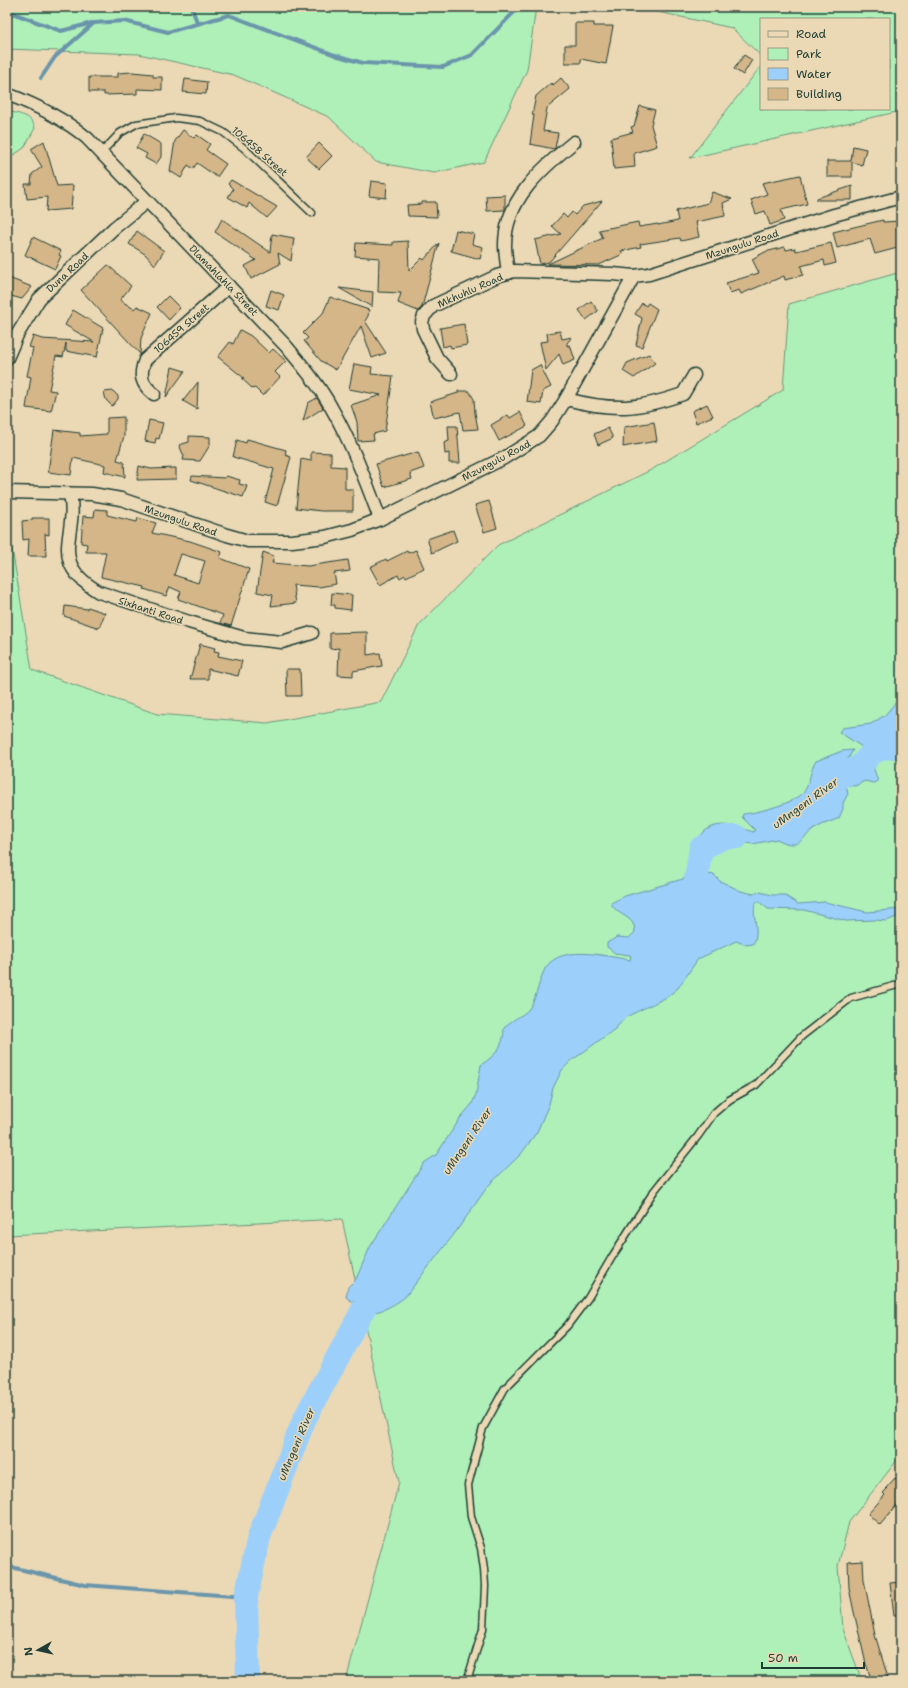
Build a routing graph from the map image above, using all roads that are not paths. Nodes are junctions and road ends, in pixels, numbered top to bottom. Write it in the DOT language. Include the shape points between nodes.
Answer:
graph roads {
  1 [pos="7,94"];
  2 [pos="574,142"];
  3 [pos="101,154"];
  4 [pos="901,197"];
  5 [pos="147,201"];
  6 [pos="312,213"];
  7 [pos="508,273"];
  8 [pos="634,276"];
  9 [pos="229,286"];
  10 [pos="7,358"];
  11 [pos="451,374"];
  12 [pos="694,375"];
  13 [pos="154,394"];
  14 [pos="566,399"];
  15 [pos="7,492"];
  16 [pos="70,494"];
  17 [pos="380,519"];
  18 [pos="312,633"];
  19 [pos="901,984"];
  20 [pos="467,1681"];
  1 -- 3 [label="street, Dlamahlahla Street" via="33,104 72,125"];
  2 -- 7 [label="street" via="547,164 530,182 519,199 506,234"];
  3 -- 5 [label="street, Dlamahlahla Street"];
  3 -- 6 [label="lane, 106458 Street" via="120,133 136,124 176,118 200,122 223,132 244,148"];
  4 -- 8 [label="street, Mzungulu Road" via="834,215 649,274"];
  5 -- 9 [label="street, Dlamahlahla Street"];
  5 -- 10 [label="street, Duna Road" via="114,228 39,299 17,335"];
  7 -- 8 [label="street, Mkhuhlu Road"];
  7 -- 11 [label="street, Mkhuhlu Road" via="433,306 424,316 423,329 429,342 437,358"];
  8 -- 14 [label="street, Mzungulu Road"];
  9 -- 13 [label="street, 106459 Street" via="145,360 142,381"];
  9 -- 17 [label="street, Dlamahlahla Street" via="286,346 331,406 349,442"];
  12 -- 14 [label="street" via="683,394 640,406 620,409"];
  14 -- 17 [label="street, Mzungulu Road" via="539,436 526,445"];
  15 -- 16 [label="street, Mzungulu Road"];
  16 -- 17 [label="street, Mzungulu Road" via="104,495 121,499 248,541 285,542 325,537"];
  16 -- 18 [label="street, Sixhanti Road" via="72,511 67,553 78,576 99,592 244,638 282,642"];
  19 -- 20 [label="lane" via="851,998 802,1036 756,1085 729,1100 714,1113 654,1191 588,1298 567,1326 504,1388 482,1428 468,1485 471,1517 481,1548 485,1586 483,1629"];
}
